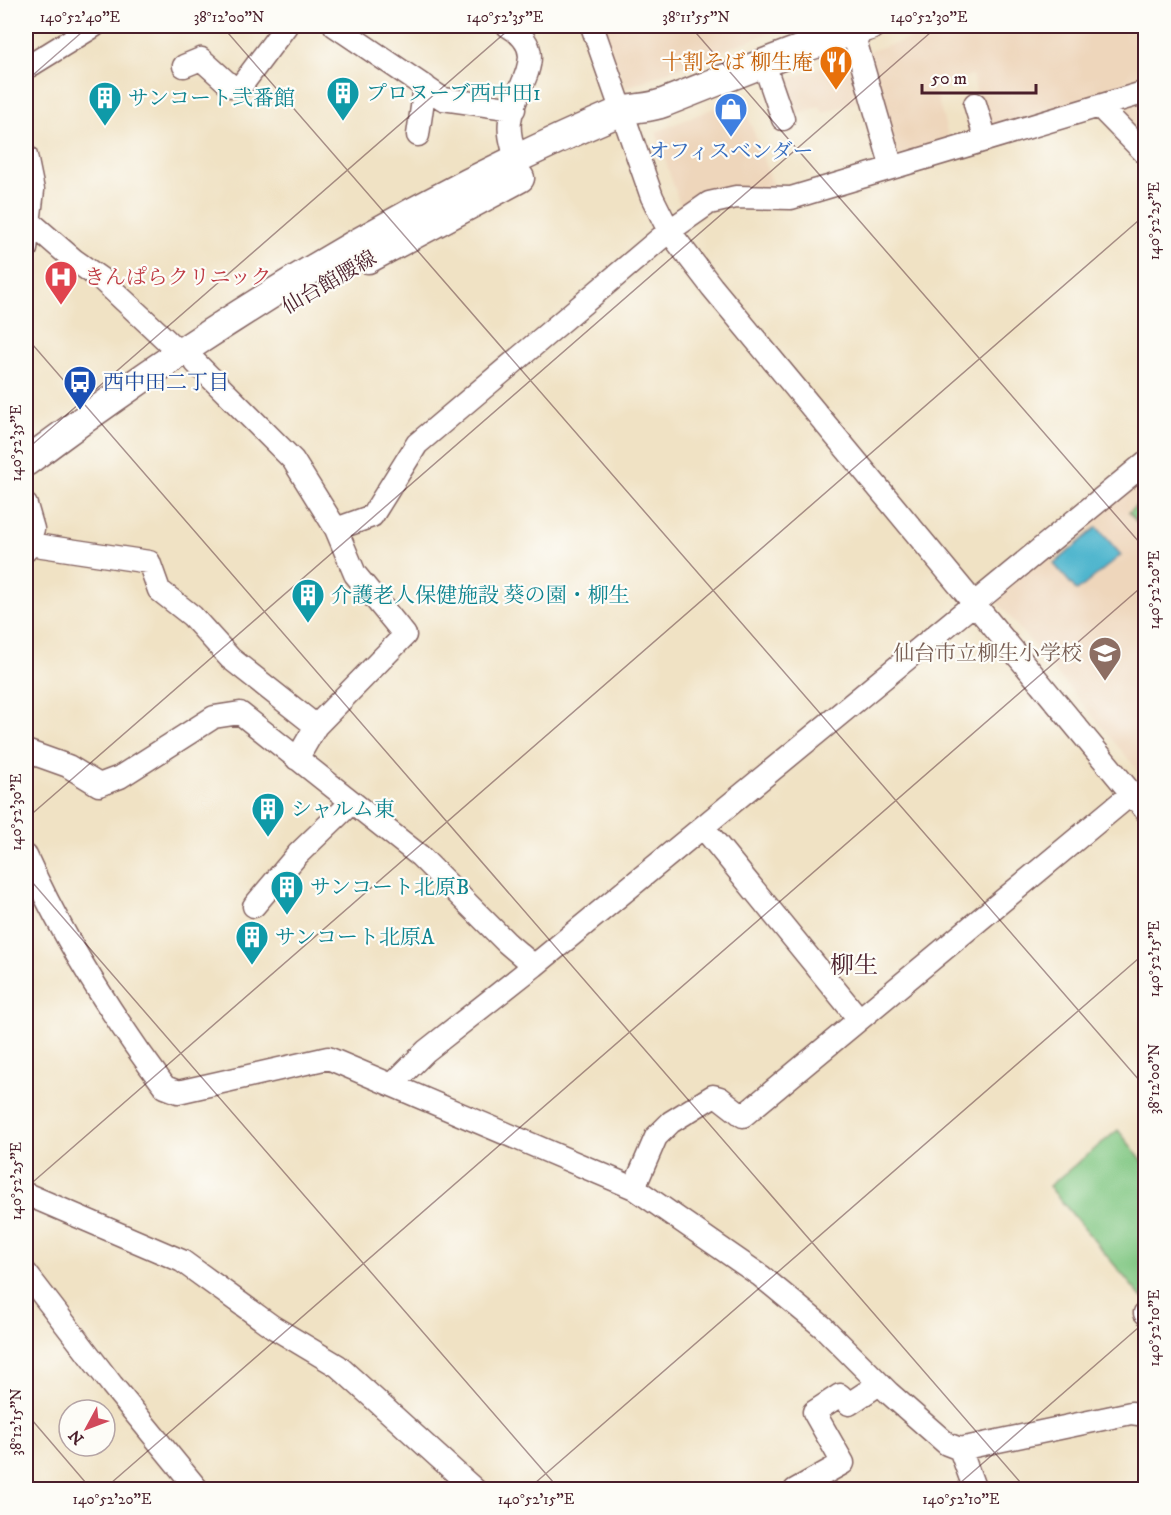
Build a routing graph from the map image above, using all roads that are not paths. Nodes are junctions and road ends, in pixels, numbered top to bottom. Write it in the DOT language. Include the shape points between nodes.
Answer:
graph roads {
  1 [pos="94,26"];
  2 [pos="286,26"];
  3 [pos="335,26"];
  4 [pos="508,26"];
  5 [pos="592,26"];
  6 [pos="858,27"];
  7 [pos="764,64"];
  8 [pos="184,66"];
  9 [pos="26,68"];
  10 [pos="425,86"];
  11 [pos="1146,92"];
  12 [pos="975,104"];
  13 [pos="1099,106"];
  14 [pos="514,108"];
  15 [pos="783,118"];
  16 [pos="624,120"];
  17 [pos="418,135"];
  18 [pos="986,140"];
  19 [pos="1146,154"];
  20 [pos="26,156"];
  21 [pos="516,159"];
  22 [pos="892,168"];
  23 [pos="29,188"];
  24 [pos="29,221"];
  25 [pos="669,231"];
  26 [pos="26,249"];
  27 [pos="188,358"];
  28 [pos="26,462"];
  29 [pos="1146,462"];
  30 [pos="26,483"];
  31 [pos="26,505"];
  32 [pos="336,529"];
  33 [pos="27,547"];
  34 [pos="974,603"];
  35 [pos="316,726"];
  36 [pos="26,751"];
  37 [pos="297,759"];
  38 [pos="352,802"];
  39 [pos="1138,802"];
  40 [pos="703,827"];
  41 [pos="26,856"];
  42 [pos="254,906"];
  43 [pos="534,966"];
  44 [pos="859,1019"];
  45 [pos="392,1085"];
  46 [pos="634,1188"];
  47 [pos="26,1194"];
  48 [pos="26,1273"];
  49 [pos="879,1384"];
  50 [pos="1146,1415"];
  51 [pos="960,1449"];
  52 [pos="198,1490"];
  53 [pos="475,1490"];
  54 [pos="795,1490"];
  55 [pos="975,1490"];
  1 -- 9 [label="street"];
  2 -- 8 [label="street" via="241,86 231,86 201,59"];
  3 -- 10 [label="street"];
  4 -- 14 [label="street" via="529,47 531,61"];
  5 -- 16 [label="street"];
  6 -- 7 [label="main road, 仙台館腰線"];
  6 -- 22 [label="street"];
  7 -- 15 [label="street"];
  7 -- 16 [label="main road, 仙台館腰線"];
  10 -- 14 [label="street" via="443,99"];
  10 -- 17 [label="street"];
  11 -- 13 [label="street"];
  12 -- 18 [label="street"];
  13 -- 18 [label="street"];
  13 -- 19 [label="street"];
  14 -- 21 [label="street" via="510,121"];
  16 -- 21 [label="main road, 仙台館腰線"];
  16 -- 25 [label="street"];
  16 -- 27 [label="main road, 仙台館腰線"];
  18 -- 22 [label="street"];
  20 -- 23 [label="street"];
  21 -- 27 [label="main road, 仙台館腰線" via="343,251"];
  22 -- 25 [label="street" via="791,198 736,197 709,203"];
  23 -- 24 [label="street"];
  24 -- 26 [label="street"];
  24 -- 27 [label="street" via="101,279"];
  25 -- 32 [label="street" via="417,444 372,516"];
  25 -- 34 [label="street"];
  27 -- 28 [label="main road, 仙台館腰線"];
  27 -- 30 [label="main road, 仙台館腰線"];
  27 -- 32 [label="street" via="293,460"];
  29 -- 34 [label="street"];
  31 -- 33 [label="street" via="33,529"];
  32 -- 35 [label="street" via="355,574 405,635"];
  33 -- 35 [label="street" via="148,562 159,590 192,616 230,658"];
  34 -- 39 [label="street"];
  34 -- 40 [label="street"];
  35 -- 37 [label="street"];
  36 -- 37 [label="street" via="68,766 99,785 120,777 214,717 240,713"];
  37 -- 38 [label="street"];
  38 -- 42 [label="street" via="298,854"];
  38 -- 43 [label="street" via="420,856"];
  39 -- 44 [label="street"];
  40 -- 43 [label="street"];
  40 -- 44 [label="street"];
  41 -- 45 [label="street" via="46,901 95,986 165,1087 178,1092 328,1058"];
  43 -- 45 [label="street" via="426,1051"];
  44 -- 46 [label="street" via="743,1116 713,1096 671,1122 656,1137"];
  45 -- 46 [label="street"];
  46 -- 49 [label="street" via="761,1276 823,1327"];
  47 -- 53 [label="street" via="182,1261 273,1326 338,1366"];
  48 -- 52 [label="street"];
  49 -- 51 [label="street" via="947,1444"];
  49 -- 54 [label="street" via="849,1404 840,1395 814,1412 843,1462"];
  50 -- 51 [label="street" via="1131,1413"];
  51 -- 55 [label="street"];
}
